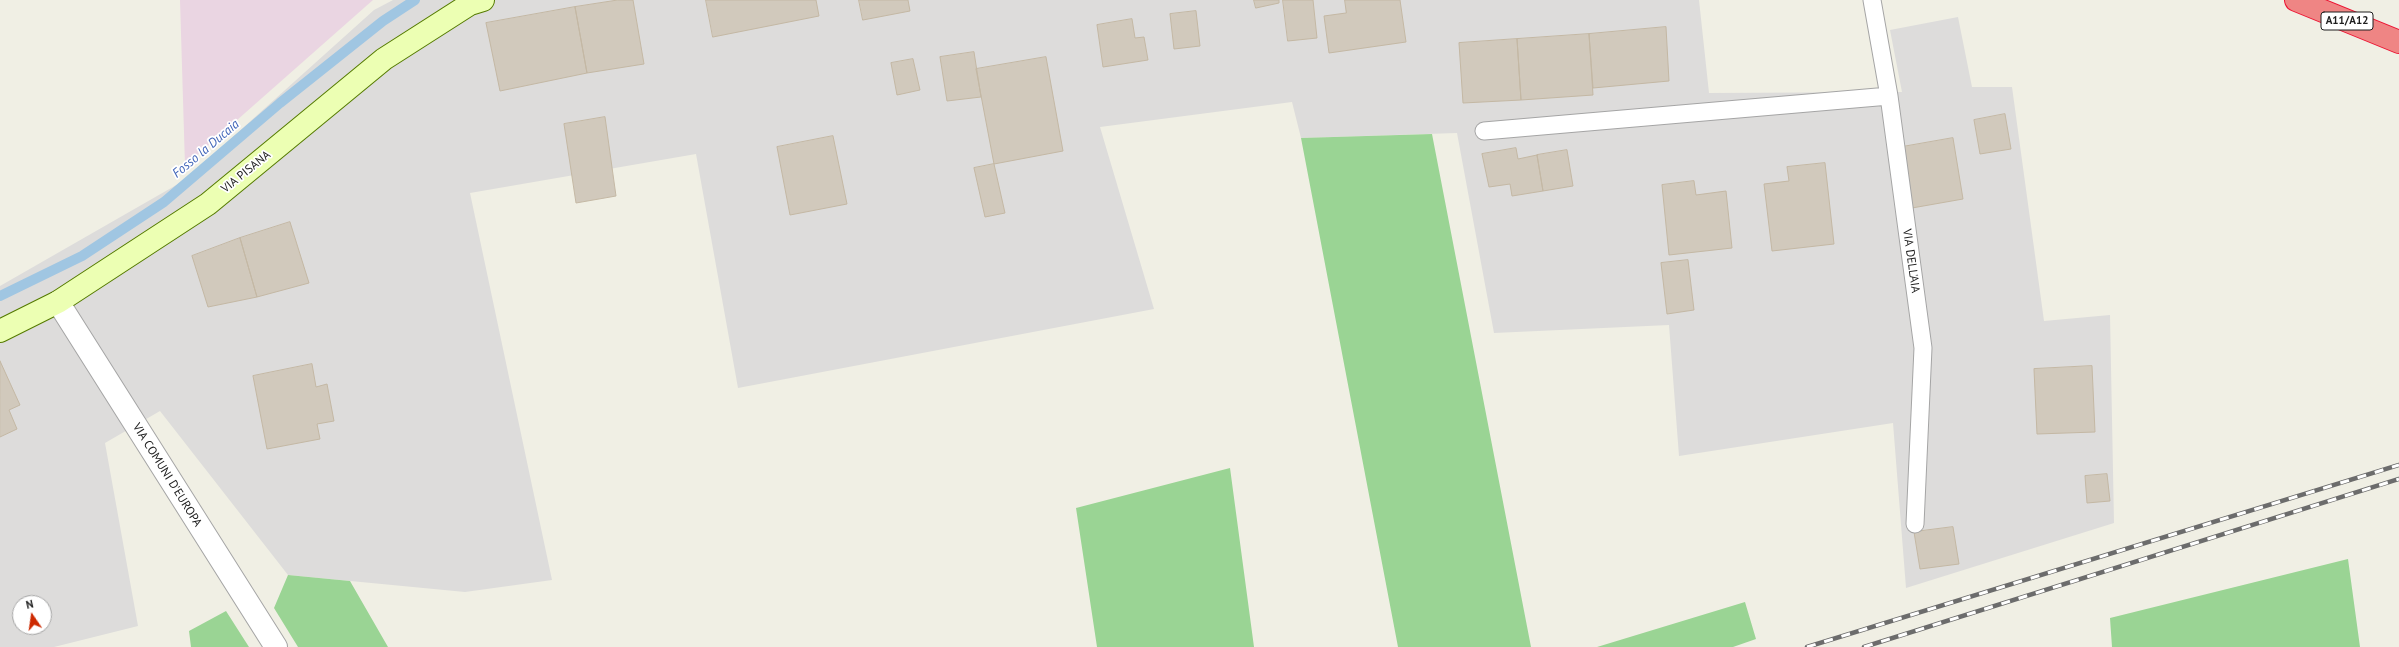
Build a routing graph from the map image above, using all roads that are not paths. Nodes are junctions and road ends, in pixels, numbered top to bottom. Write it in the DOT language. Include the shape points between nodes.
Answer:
graph roads {
  1 [pos="483,0"];
  2 [pos="1872,0"];
  3 [pos="2296,0"];
  4 [pos="2399,42"];
  5 [pos="1889,96"];
  6 [pos="1484,131"];
  7 [pos="58,302"];
  8 [pos="0,331"];
  9 [pos="1915,524"];
  10 [pos="276,647"];
  1 -- 7 [label="main road, VIA PISANA" via="470,4 384,58 208,204"];
  2 -- 5 [label="lane, VIA DELL'AIA"];
  3 -- 4 [label="highway, A11/A12"];
  5 -- 6 [label="lane"];
  5 -- 9 [label="lane, VIA DELL'AIA" via="1923,348"];
  7 -- 8 [label="main road, VIA PISANA"];
  7 -- 10 [label="street, VIA COMUNI D'EUROPA"];
}
